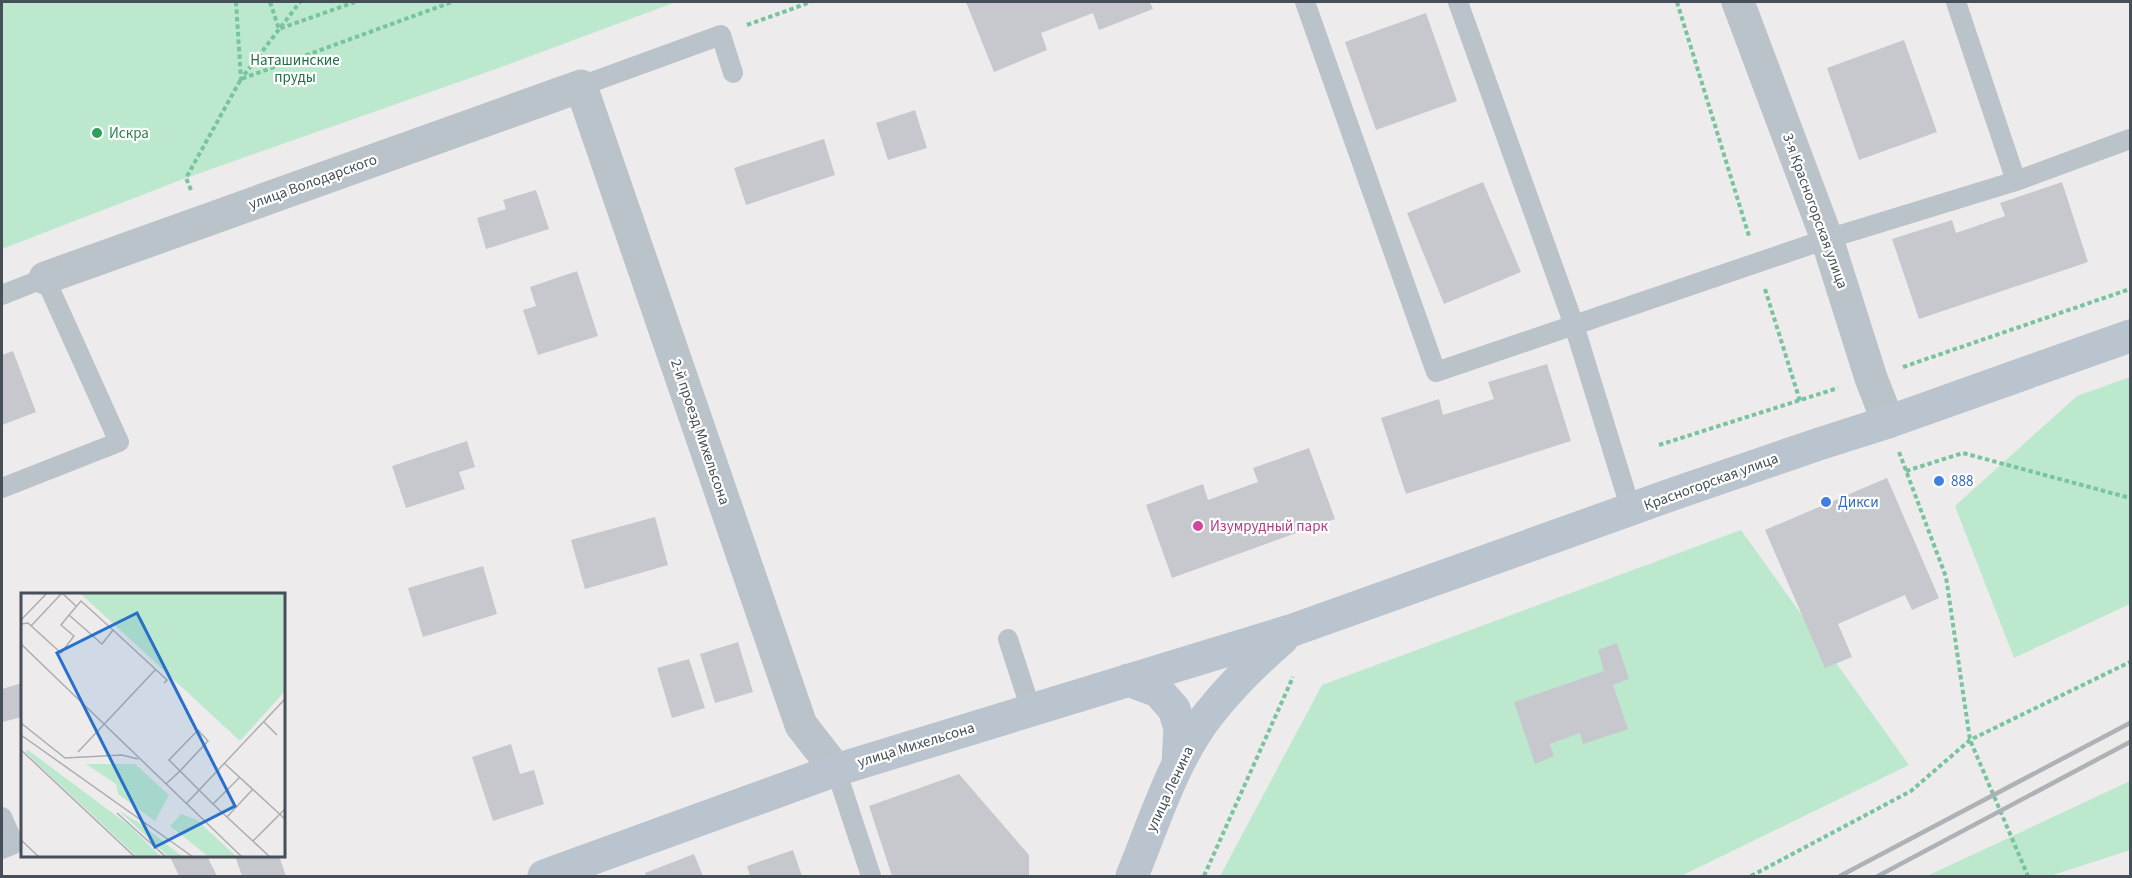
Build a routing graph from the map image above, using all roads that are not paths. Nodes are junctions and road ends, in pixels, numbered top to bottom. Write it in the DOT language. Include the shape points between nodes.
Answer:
graph roads {
  1 [pos="1305,2"];
  2 [pos="1458,2"];
  3 [pos="1738,2"];
  4 [pos="1956,2"];
  5 [pos="733,73"];
  6 [pos="581,86"];
  7 [pos="2130,139"];
  8 [pos="2016,181"];
  9 [pos="1827,239"];
  10 [pos="45,278"];
  11 [pos="2,295"];
  12 [pos="1574,325"];
  13 [pos="2130,336"];
  14 [pos="1893,436"];
  15 [pos="2,488"];
  16 [pos="1630,510"];
  17 [pos="1293,630"];
  18 [pos="1008,639"];
  19 [pos="1128,680"];
  20 [pos="1031,710"];
  21 [pos="1178,766"];
  22 [pos="836,770"];
  23 [pos="2,817"];
  24 [pos="2,849"];
  25 [pos="544,876"];
  26 [pos="871,876"];
  27 [pos="1132,876"];
  1 -- 12 [label="lane" via="1436,372"];
  2 -- 12 [label="lane"];
  3 -- 9 [label="street, 3-я Красногорская улица"];
  4 -- 8 [label="lane"];
  5 -- 6 [label="lane" via="720,35"];
  6 -- 10 [label="street, улица Володарского"];
  6 -- 22 [label="street, 2-й проезд Михельсона" via="801,726"];
  7 -- 8 [label="lane"];
  8 -- 9 [label="lane"];
  9 -- 12 [label="lane"];
  9 -- 14 [label="street, 3-я Красногорская улица"];
  10 -- 11 [label="lane"];
  10 -- 15 [label="lane" via="119,442"];
  12 -- 16 [label="lane"];
  13 -- 14 [label="street, Красногорская улица"];
  14 -- 16 [label="street, Красногорская улица" via="1808,447"];
  16 -- 17 [label="street, Красногорская улица"];
  17 -- 19 [label="street, улица Михельсона"];
  17 -- 21 [label="street, улица Ленина" via="1250,668 1207,716"];
  18 -- 20 [label="lane"];
  19 -- 20 [label="street, улица Михельсона"];
  19 -- 21 [label="street" via="1158,692 1174,709 1180,728"];
  20 -- 22 [label="street, улица Михельсона"];
  21 -- 27 [label="street, улица Ленина"];
  22 -- 25 [label="street, улица Михельсона"];
  22 -- 26 [label="lane"];
  23 -- 24 [label="lane" via="14,844"];
}
